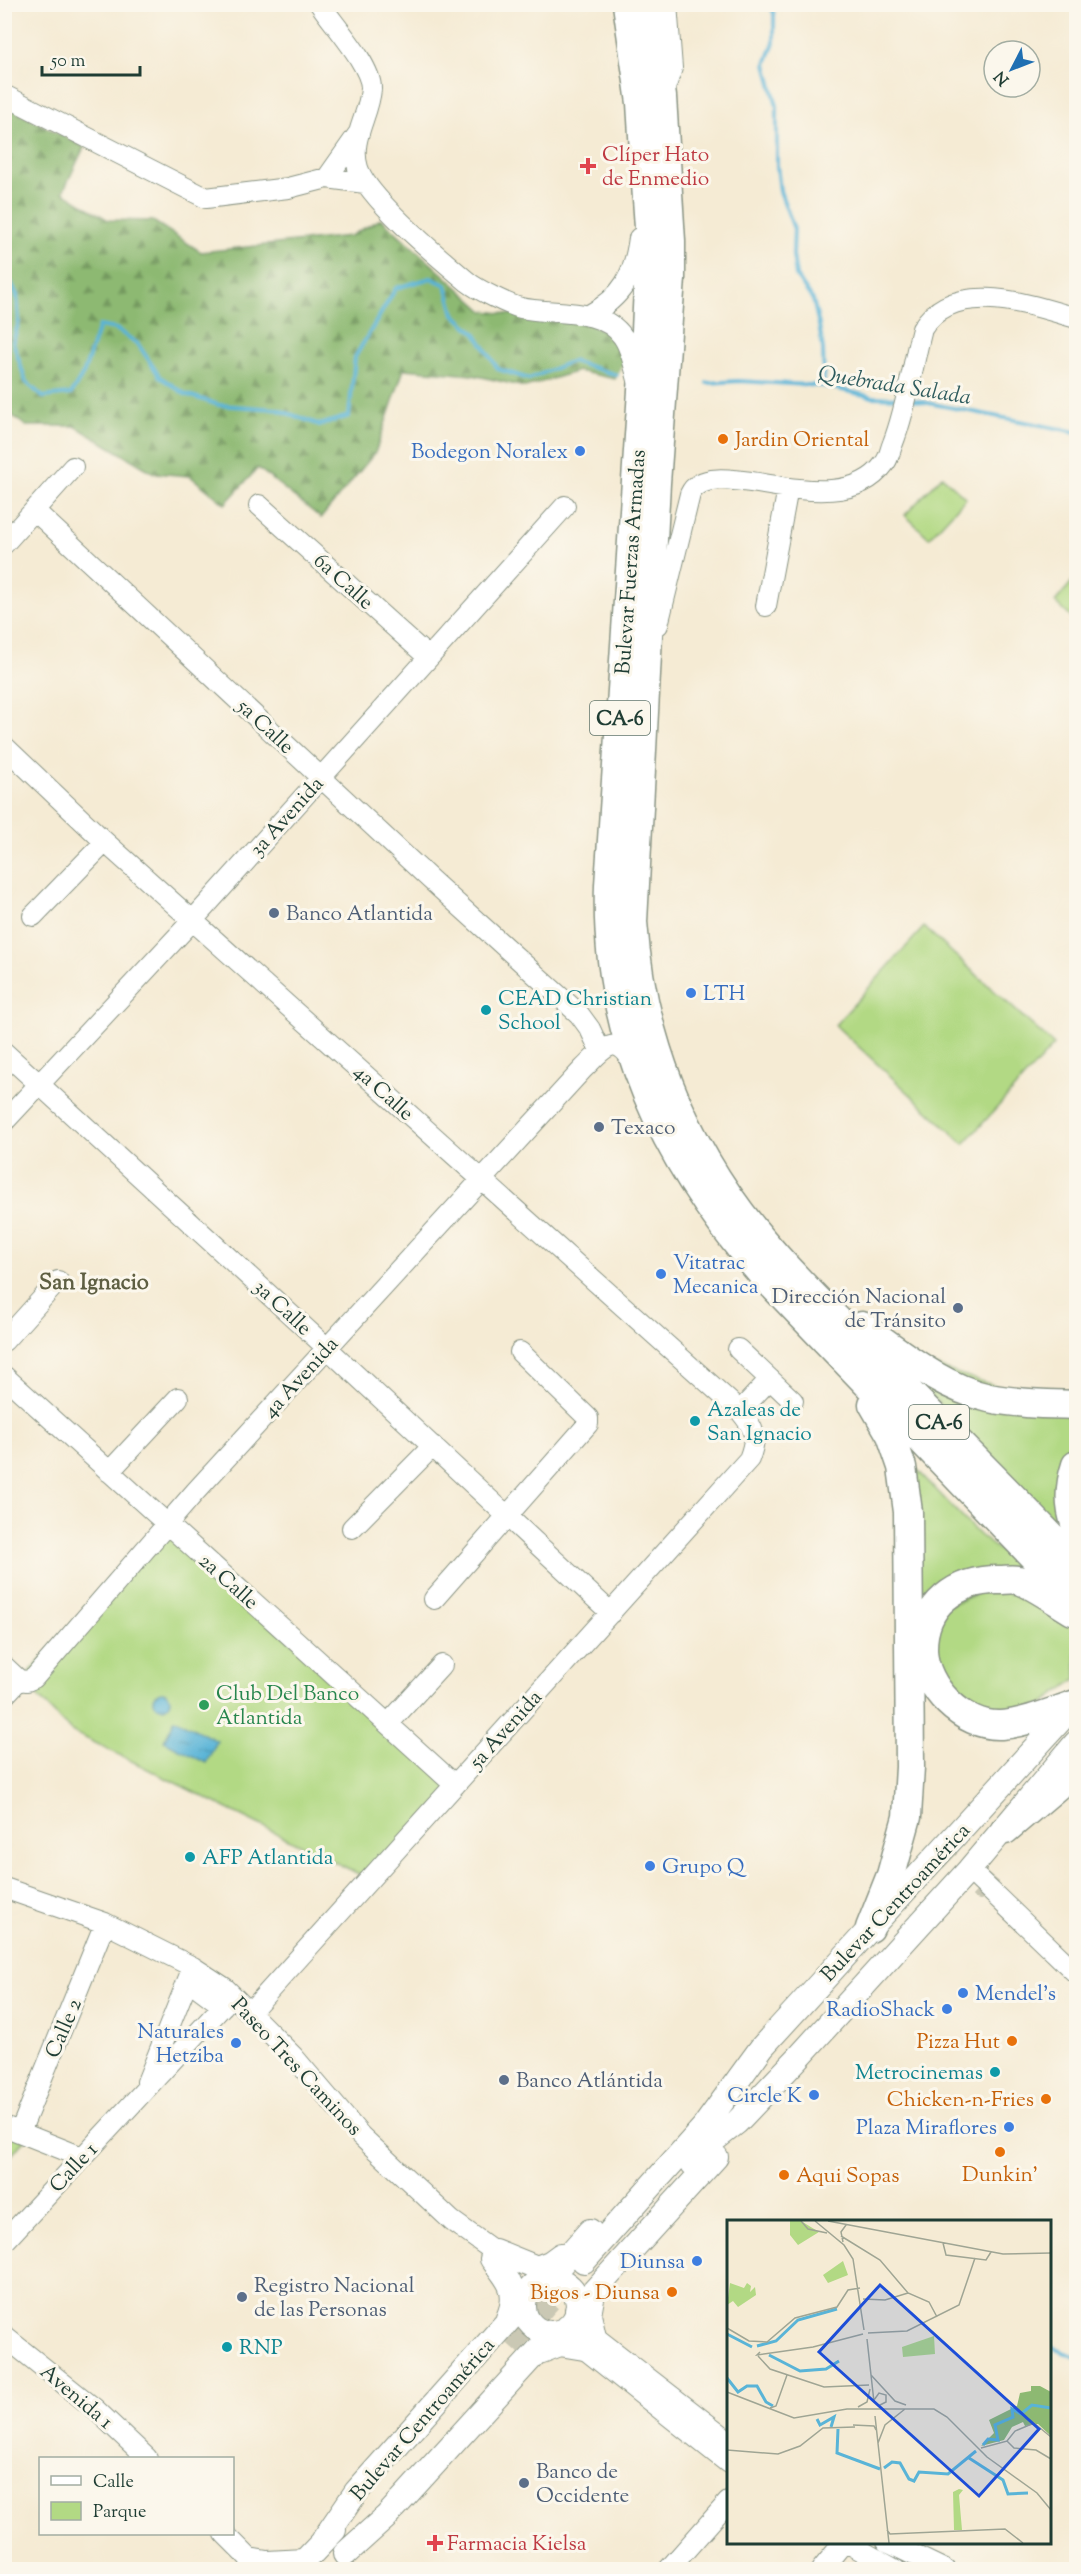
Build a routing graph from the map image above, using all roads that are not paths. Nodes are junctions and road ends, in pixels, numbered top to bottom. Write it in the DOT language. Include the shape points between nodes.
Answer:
graph roads {
  1 [pos="320,4"];
  2 [pos="627,4"];
  3 [pos="649,4"];
  4 [pos="667,4"];
  5 [pos="4,95"];
  6 [pos="662,97"];
  7 [pos="358,134"];
  8 [pos="327,178"];
  9 [pos="365,183"];
  10 [pos="646,184"];
  11 [pos="589,315"];
  12 [pos="1077,318"];
  13 [pos="641,389"];
  14 [pos="73,467"];
  15 [pos="656,486"];
  16 [pos="788,488"];
  17 [pos="690,494"];
  18 [pos="259,504"];
  19 [pos="565,506"];
  20 [pos="35,511"];
  21 [pos="6,540"];
  22 [pos="766,606"];
  23 [pos="428,657"];
  24 [pos="646,670"];
  25 [pos="4,746"];
  26 [pos="321,777"];
  27 [pos="105,842"];
  28 [pos="33,916"];
  29 [pos="193,920"];
  30 [pos="615,991"];
  31 [pos="597,1044"];
  32 [pos="4,1052"];
  33 [pos="583,1068"];
  34 [pos="638,1070"];
  35 [pos="40,1083"];
  36 [pos="4,1122"];
  37 [pos="481,1179"];
  38 [pos="58,1281"];
  39 [pos="802,1283"];
  40 [pos="4,1341"];
  41 [pos="326,1347"];
  42 [pos="738,1349"];
  43 [pos="520,1352"];
  44 [pos="845,1359"];
  45 [pos="4,1376"];
  46 [pos="770,1379"];
  47 [pos="178,1398"];
  48 [pos="793,1401"];
  49 [pos="1077,1406"];
  50 [pos="740,1411"];
  51 [pos="755,1442"];
  52 [pos="433,1446"];
  53 [pos="1077,1465"];
  54 [pos="110,1472"];
  55 [pos="507,1516"];
  56 [pos="167,1525"];
  57 [pos="1077,1526"];
  58 [pos="352,1528"];
  59 [pos="1077,1562"];
  60 [pos="434,1599"];
  61 [pos="1077,1601"];
  62 [pos="1077,1612"];
  63 [pos="611,1613"];
  64 [pos="442,1665"];
  65 [pos="12,1673"];
  66 [pos="4,1696"];
  67 [pos="1076,1704"];
  68 [pos="388,1724"];
  69 [pos="1077,1743"];
  70 [pos="1077,1770"];
  71 [pos="454,1785"];
  72 [pos="1005,1830"];
  73 [pos="969,1870"];
  74 [pos="5,1888"];
  75 [pos="105,1923"];
  76 [pos="870,1928"];
  77 [pos="190,1973"];
  78 [pos="1077,1973"];
  79 [pos="228,2001"];
  80 [pos="250,2012"];
  81 [pos="143,2092"];
  82 [pos="719,2105"];
  83 [pos="12,2129"];
  84 [pos="82,2157"];
  85 [pos="592,2228"];
  86 [pos="4,2242"];
  87 [pos="494,2255"];
  88 [pos="591,2274"];
  89 [pos="534,2290"];
  90 [pos="567,2323"];
  91 [pos="4,2336"];
  92 [pos="589,2342"];
  93 [pos="517,2345"];
  94 [pos="727,2439"];
  95 [pos="146,2457"];
  96 [pos="727,2461"];
  97 [pos="727,2504"];
  98 [pos="226,2535"];
  99 [pos="843,2544"];
  100 [pos="849,2544"];
  101 [pos="891,2544"];
  102 [pos="338,2562"];
  103 [pos="250,2564"];
  104 [pos="301,2564"];
  105 [pos="668,2570"];
  106 [pos="820,2570"];
  107 [pos="896,2570"];
  108 [pos="945,2570"];
  1 -- 7 [label="street" via="368,73 371,88"];
  2 -- 10 [label="highway, Bulevar Fuerzas Armadas / CA-6" via="641,103"];
  3 -- 6 [label="highway, Bulevar Fuerzas Armadas / CA-6"];
  4 -- 6 [label="street" via="672,68"];
  5 -- 8 [label="street" via="206,198 280,190"];
  6 -- 15 [label="highway, Bulevar Fuerzas Armadas / CA-6" via="671,241 670,307"];
  7 -- 8 [label="street"];
  7 -- 9 [label="street" via="358,167"];
  8 -- 9 [label="street"];
  9 -- 11 [label="street" via="399,220 471,284 520,308"];
  10 -- 11 [label="street" via="635,265 613,299"];
  10 -- 13 [label="highway, Bulevar Fuerzas Armadas / CA-6" via="650,242"];
  11 -- 13 [label="street" via="623,336"];
  12 -- 16 [label="street" via="1025,303 992,300 964,300 940,309 922,329 901,423 886,463 863,482 844,489"];
  13 -- 30 [label="highway, Bulevar Fuerzas Armadas / CA-6" via="609,885"];
  14 -- 20 [label="street"];
  15 -- 17 [label="street"];
  15 -- 24 [label="highway, Bulevar Fuerzas Armadas / CA-6"];
  16 -- 17 [label="street" via="717,477 697,483"];
  16 -- 22 [label="street"];
  17 -- 24 [label="street"];
  18 -- 23 [label="street, 6a Calle"];
  19 -- 23 [label="street, 3a Avenida"];
  20 -- 21 [label="street"];
  20 -- 26 [label="street, 5a Calle"];
  23 -- 26 [label="street, 3a Avenida"];
  24 -- 39 [label="highway, Bulevar Fuerzas Armadas / CA-6" via="633,922 651,1033 673,1097 701,1153 754,1229"];
  25 -- 27 [label="street, 4a Calle"];
  26 -- 29 [label="street, 3a Avenida"];
  26 -- 31 [label="street, 5a Calle" via="579,1014"];
  27 -- 28 [label="street"];
  27 -- 29 [label="street, 4a Calle"];
  29 -- 35 [label="street, 3a Avenida"];
  29 -- 37 [label="street, 4a Calle"];
  30 -- 31 [label="street, 4a Avenida" via="609,1023"];
  30 -- 34 [label="highway, Bulevar Fuerzas Armadas / CA-6"];
  31 -- 33 [label="street, 4a Avenida"];
  32 -- 35 [label="street, 3a Calle"];
  33 -- 34 [label="street, 4a Avenida" via="608,1046 616,1045 623,1048"];
  33 -- 37 [label="street, 4a Avenida"];
  34 -- 44 [label="highway, Bulevar Fuerzas Armadas / CA-6" via="670,1146 715,1217 760,1272"];
  35 -- 36 [label="street, 3a Avenida"];
  35 -- 41 [label="street, 3a Calle"];
  37 -- 41 [label="street, 4a Avenida"];
  37 -- 50 [label="street, 4a Calle"];
  38 -- 40 [label="street"];
  39 -- 49 [label="highway" via="933,1376 957,1388 1014,1402"];
  39 -- 59 [label="highway, Bulevar Fuerzas Armadas / CA-6"];
  41 -- 52 [label="street, 3a Calle"];
  41 -- 56 [label="street, 4a Avenida"];
  42 -- 46 [label="street"];
  43 -- 55 [label="street" via="589,1420"];
  44 -- 61 [label="highway, Bulevar Fuerzas Armadas / CA-6"];
  44 -- 76 [label="highway" via="891,1435 902,1467 908,1512 907,1817 891,1875"];
  45 -- 54 [label="street, 2a Calle"];
  46 -- 48 [label="street"];
  46 -- 50 [label="street"];
  47 -- 54 [label="street"];
  50 -- 51 [label="street, 4a Calle" via="752,1426"];
  51 -- 63 [label="street, 5a Avenida" via="749,1459"];
  52 -- 55 [label="street, 3a Calle"];
  52 -- 58 [label="street"];
  53 -- 57 [label="highway" via="1070,1498"];
  54 -- 56 [label="street, 2a Calle"];
  55 -- 60 [label="street"];
  55 -- 63 [label="street, 3a Calle"];
  56 -- 65 [label="street, 4a Avenida" via="34,1678 27,1681"];
  56 -- 68 [label="street, 2a Calle"];
  62 -- 67 [label="highway" via="1019,1580 965,1583 936,1606 927,1619 923,1651 930,1675 944,1698 961,1715 999,1725"];
  63 -- 71 [label="street, 5a Avenida"];
  64 -- 68 [label="street"];
  65 -- 66 [label="street, 4a Avenida"];
  67 -- 76 [label="main road, Bulevar Centroamérica"];
  68 -- 71 [label="street, 2a Calle"];
  69 -- 72 [label="main road, Bulevar Centroamérica"];
  70 -- 72 [label="highway"];
  71 -- 80 [label="street, 5a Avenida"];
  72 -- 73 [label="main road, Bulevar Centroamérica"];
  73 -- 78 [label="street"];
  73 -- 88 [label="main road, Bulevar Centroamérica"];
  74 -- 75 [label="street, Paseo Tres Caminos"];
  75 -- 77 [label="street, Paseo Tres Caminos"];
  75 -- 83 [label="street, Calle 2"];
  76 -- 82 [label="main road, Bulevar Centroamérica" via="762,2048"];
  77 -- 79 [label="street, Paseo Tres Caminos"];
  77 -- 81 [label="street, Calle 1"];
  79 -- 80 [label="street, Paseo Tres Caminos"];
  79 -- 81 [label="street, Calle 1"];
  80 -- 87 [label="street, Paseo Tres Caminos" via="361,2136"];
  81 -- 84 [label="street, Calle 1"];
  82 -- 85 [label="main road, Bulevar Centroamérica" via="696,2116"];
  82 -- 88 [label="main road, Bulevar Centroamérica"];
  83 -- 84 [label="street"];
  84 -- 86 [label="street, Calle 1"];
  85 -- 87 [label="main road" via="540,2267"];
  85 -- 89 [label="main road, Bulevar Centroamérica"];
  87 -- 89 [label="street, Paseo Tres Caminos" via="515,2281"];
  87 -- 93 [label="main road" via="514,2296"];
  88 -- 90 [label="main road, Bulevar Centroamérica"];
  88 -- 92 [label="main road"];
  89 -- 90 [label="main road" via="563,2282 569,2287 574,2294"];
  89 -- 90 [label="main road" via="524,2311 532,2325 546,2333"];
  89 -- 93 [label="main road, Bulevar Centroamérica"];
  90 -- 92 [label="street"];
  90 -- 93 [label="main road, Bulevar Centroamérica"];
  91 -- 95 [label="street, Avenida 1" via="94,2408"];
  92 -- 93 [label="main road"];
  92 -- 94 [label="street"];
  92 -- 96 [label="street"];
  93 -- 102 [label="main road, Bulevar Centroamérica"];
  93 -- 104 [label="main road, Bulevar Centroamérica" via="368,2502"];
  97 -- 105 [label="street"];
  98 -- 103 [label="street"];
  99 -- 106 [label="street"];
  100 -- 107 [label="street"];
  101 -- 108 [label="street"];
  103 -- 104 [label="street"];
}
